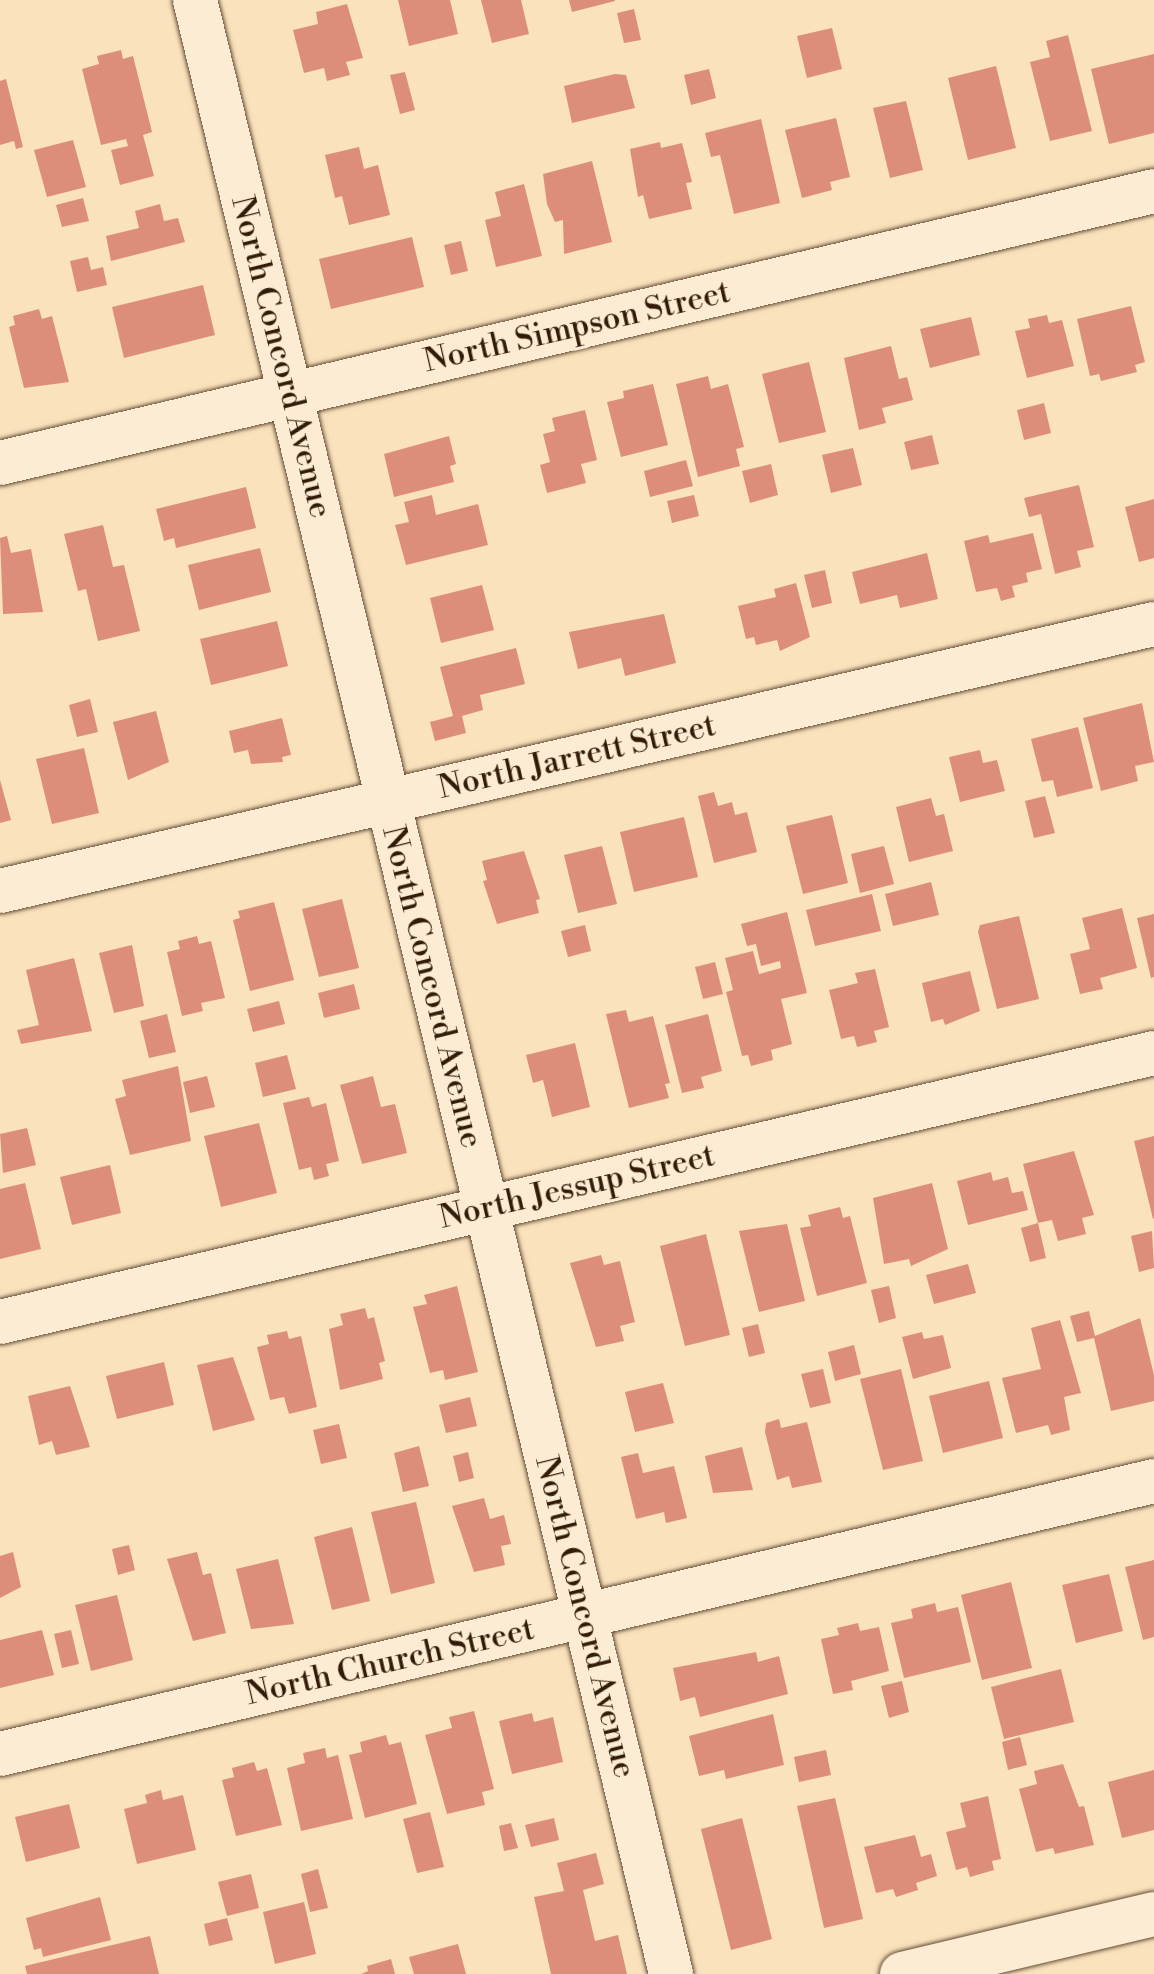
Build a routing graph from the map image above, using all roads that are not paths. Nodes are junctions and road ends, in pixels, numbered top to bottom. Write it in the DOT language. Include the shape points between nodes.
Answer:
graph roads {
  1 [pos="195,0"];
  2 [pos="1154,191"];
  3 [pos="290,394"];
  4 [pos="0,463"];
  5 [pos="1154,624"];
  6 [pos="387,800"];
  7 [pos="0,891"];
  8 [pos="1154,1053"];
  9 [pos="486,1208"];
  10 [pos="0,1322"];
  11 [pos="1154,1481"];
  12 [pos="584,1616"];
  13 [pos="0,1754"];
  14 [pos="1154,1914"];
  15 [pos="671,1974"];
  16 [pos="902,1974"];
  1 -- 3 [label="street, North Concord Avenue"];
  2 -- 3 [label="street, North Simpson Street"];
  3 -- 4 [label="street, North Simpson Street"];
  3 -- 6 [label="street, North Concord Avenue"];
  5 -- 6 [label="street, North Jarrett Street"];
  6 -- 7 [label="street, North Jarrett Street"];
  6 -- 9 [label="street, North Concord Avenue"];
  8 -- 9 [label="street, North Jessup Street"];
  9 -- 10 [label="street, North Jessup Street"];
  9 -- 12 [label="street, North Concord Avenue"];
  11 -- 12 [label="street, North Church Street"];
  12 -- 13 [label="street, North Church Street"];
  12 -- 15 [label="street, North Concord Avenue"];
  14 -- 16 [label="street"];
}
